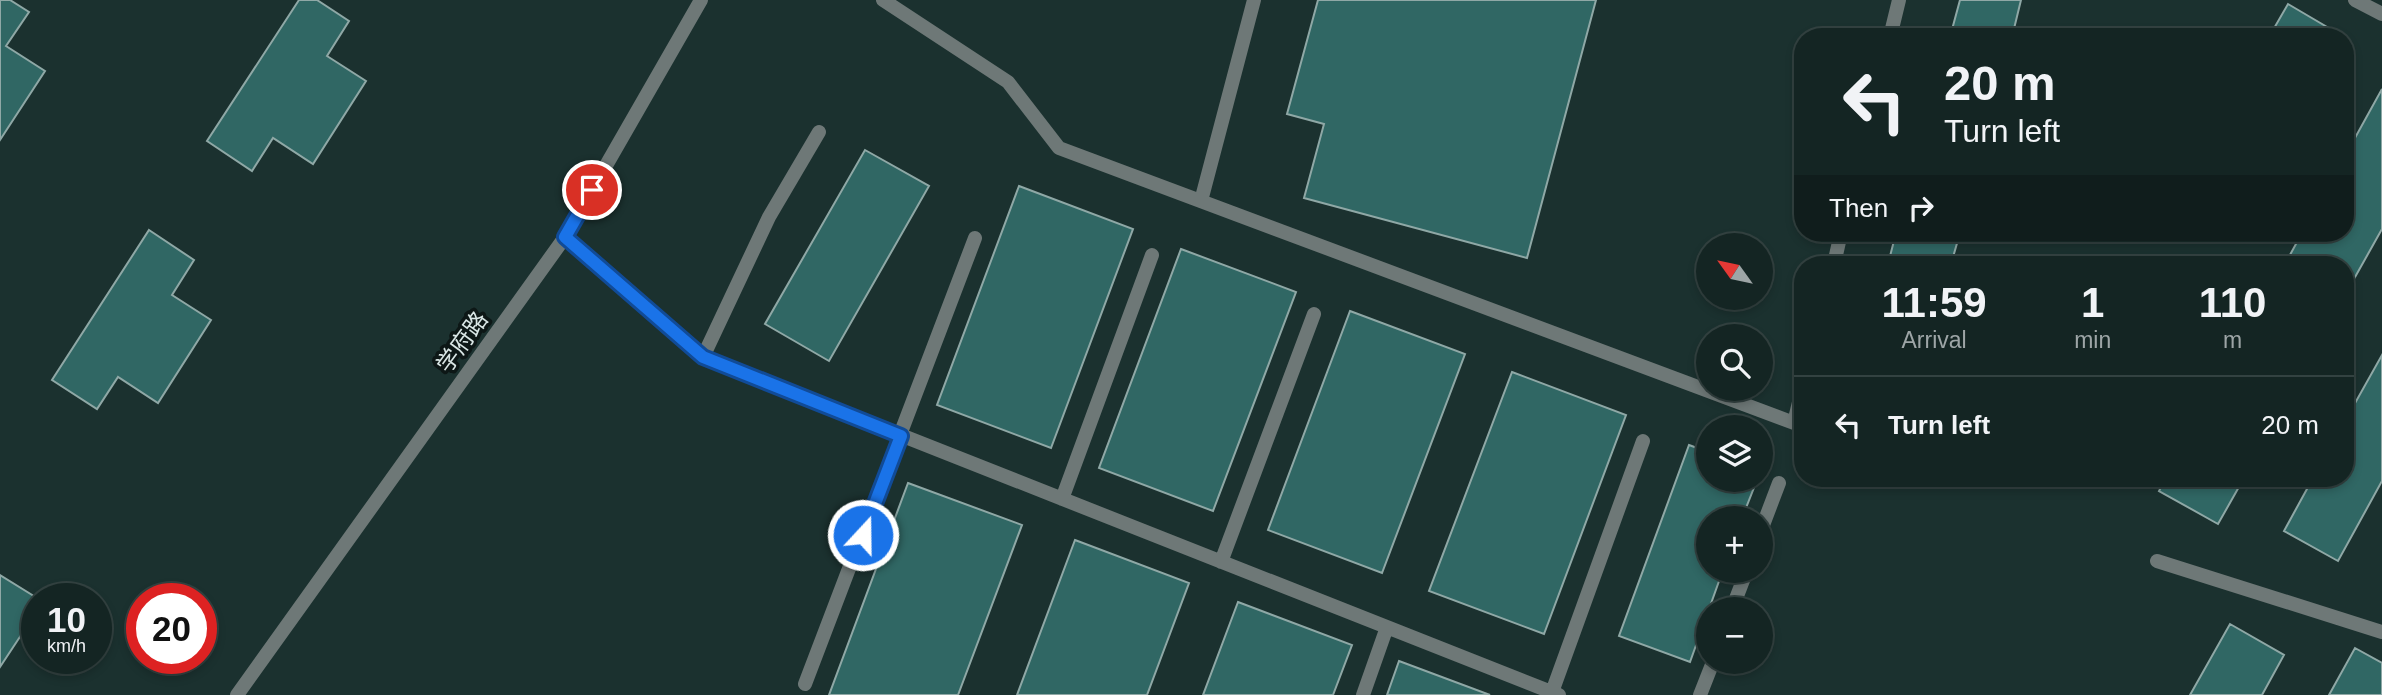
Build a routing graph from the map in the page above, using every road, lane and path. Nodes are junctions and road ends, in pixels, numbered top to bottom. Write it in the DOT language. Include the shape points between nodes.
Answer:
graph roads {
  1 [pos="701,0"];
  2 [pos="883,0"];
  3 [pos="1254,0"];
  4 [pos="1899,0"];
  5 [pos="2355,0"];
  6 [pos="2382,14"];
  7 [pos="1892,28"];
  8 [pos="819,132"];
  9 [pos="1201,201"];
  10 [pos="565,237"];
  11 [pos="975,238"];
  12 [pos="1152,255"];
  13 [pos="1314,314"];
  14 [pos="703,357"];
  15 [pos="1794,423"];
  16 [pos="901,436"];
  17 [pos="1643,441"];
  18 [pos="1779,483"];
  19 [pos="1062,499"];
  20 [pos="1770,506"];
  21 [pos="2157,561"];
  22 [pos="1221,562"];
  23 [pos="1388,627"];
  24 [pos="2382,632"];
  25 [pos="1708,674"];
  26 [pos="805,684"];
  27 [pos="1554,694"];
  28 [pos="237,695"];
  29 [pos="1363,695"];
  30 [pos="1700,695"];
  1 -- 10 [label="street, 学府路"];
  2 -- 9 [label="street" via="1008,82 1059,148"];
  3 -- 9 [label="street"];
  4 -- 7 [label="street"];
  5 -- 6 [label="street"];
  8 -- 14 [label="street" via="769,217"];
  9 -- 15 [label="street"];
  10 -- 14 [label="street"];
  10 -- 28 [label="street, 学府路"];
  11 -- 16 [label="street"];
  12 -- 19 [label="street"];
  13 -- 22 [label="street"];
  14 -- 16 [label="street"];
  16 -- 19 [label="street"];
  16 -- 26 [label="street"];
  17 -- 27 [label="street"];
  18 -- 20 [label="street"];
  19 -- 22 [label="street"];
  21 -- 24 [label="street"];
  22 -- 23 [label="street"];
  23 -- 27 [label="street"];
  23 -- 29 [label="street"];
  25 -- 30 [label="street"];
}
